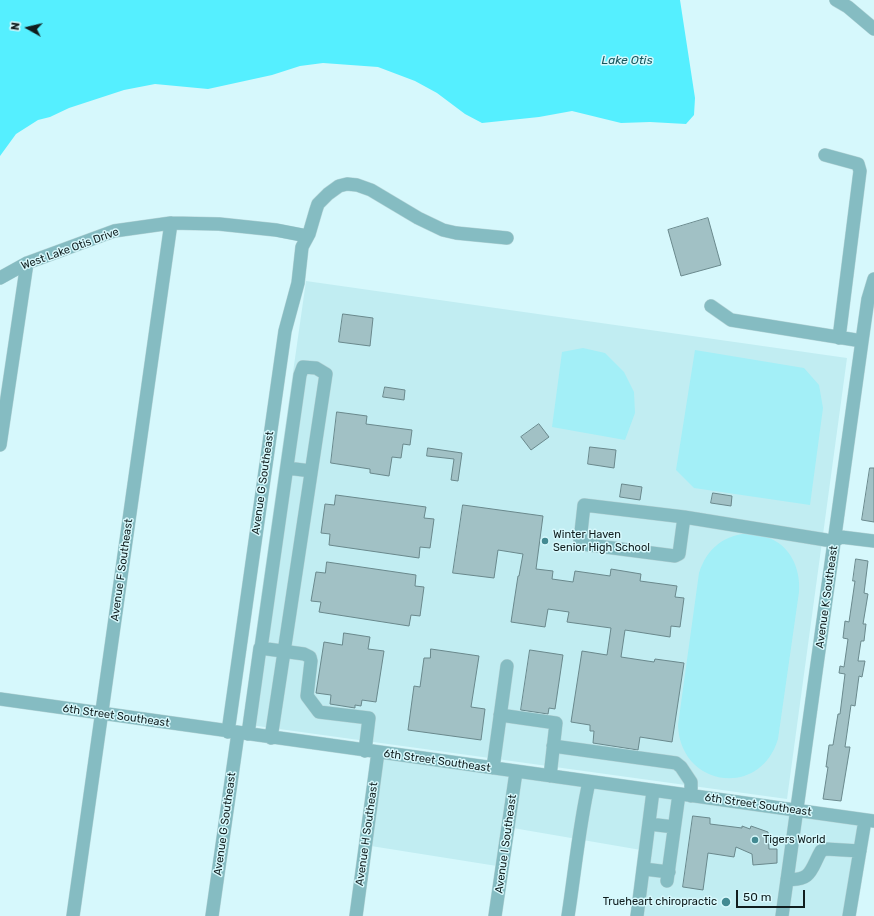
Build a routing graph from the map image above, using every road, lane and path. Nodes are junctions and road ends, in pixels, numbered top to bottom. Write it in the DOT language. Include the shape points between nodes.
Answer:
graph roads {
  1 [pos="836,0"];
  2 [pos="874,29"];
  3 [pos="825,155"];
  4 [pos="170,223"];
  5 [pos="307,236"];
  6 [pos="507,238"];
  7 [pos="27,262"];
  8 [pos="0,278"];
  9 [pos="874,279"];
  10 [pos="711,306"];
  11 [pos="839,338"];
  12 [pos="862,341"];
  13 [pos="0,446"];
  14 [pos="287,468"];
  15 [pos="311,471"];
  16 [pos="684,517"];
  17 [pos="834,541"];
  18 [pos="874,541"];
  19 [pos="261,648"];
  20 [pos="283,651"];
  21 [pos="507,666"];
  22 [pos="0,699"];
  23 [pos="101,713"];
  24 [pos="500,715"];
  25 [pos="238,733"];
  26 [pos="270,738"];
  27 [pos="553,746"];
  28 [pos="364,750"];
  29 [pos="378,752"];
  30 [pos="493,768"];
  31 [pos="516,772"];
  32 [pos="550,776"];
  33 [pos="589,782"];
  34 [pos="653,791"];
  35 [pos="685,795"];
  36 [pos="797,811"];
  37 [pos="870,821"];
  38 [pos="649,824"];
  39 [pos="674,827"];
  40 [pos="860,851"];
  41 [pos="644,869"];
  42 [pos="787,879"];
  43 [pos="73,916"];
  44 [pos="212,916"];
  45 [pos="356,916"];
  46 [pos="495,916"];
  47 [pos="568,916"];
  48 [pos="637,916"];
  49 [pos="782,916"];
  50 [pos="848,916"];
  1 -- 2 [label="street"];
  3 -- 11 [label="street" via="858,164 860,171"];
  4 -- 5 [label="street, West Lake Otis Drive" via="219,224"];
  4 -- 7 [label="street, West Lake Otis Drive" via="114,232"];
  4 -- 23 [label="street, Avenue F Southeast"];
  5 -- 6 [label="street" via="318,204 339,186 347,184 371,190 443,230"];
  5 -- 25 [label="street, Avenue G Southeast" via="302,247 298,283 281,352"];
  7 -- 8 [label="street, West Lake Otis Drive"];
  7 -- 13 [label="street"];
  9 -- 12 [label="street, Avenue K Southeast" via="868,299"];
  10 -- 11 [label="street" via="730,320"];
  11 -- 12 [label="street"];
  12 -- 17 [label="street, Avenue K Southeast"];
  14 -- 15 [label="street"];
  14 -- 15 [label="street" via="300,375 303,366 307,366 326,374"];
  14 -- 19 [label="street"];
  15 -- 20 [label="street"];
  16 -- 16 [label="street" via="584,504 580,540 582,544 675,556 679,554"];
  16 -- 17 [label="street"];
  17 -- 18 [label="street" via="841,537"];
  17 -- 36 [label="street, Avenue K Southeast"];
  19 -- 20 [label="street"];
  19 -- 25 [label="street"];
  20 -- 26 [label="street"];
  20 -- 28 [label="street" via="310,657 307,696 319,712 369,718"];
  21 -- 24 [label="street"];
  22 -- 23 [label="street, 6th Street Southeast"];
  23 -- 25 [label="street, 6th Street Southeast"];
  23 -- 43 [label="street, Avenue F Southeast"];
  24 -- 27 [label="street" via="556,723"];
  24 -- 30 [label="street"];
  25 -- 26 [label="street, 6th Street Southeast"];
  25 -- 44 [label="street, Avenue G Southeast"];
  26 -- 28 [label="street, 6th Street Southeast"];
  27 -- 32 [label="street"];
  27 -- 35 [label="street" via="676,763 691,782"];
  28 -- 29 [label="street, 6th Street Southeast"];
  29 -- 30 [label="street, 6th Street Southeast"];
  29 -- 45 [label="street, Avenue H Southeast"];
  30 -- 31 [label="street, 6th Street Southeast"];
  31 -- 32 [label="street, 6th Street Southeast"];
  31 -- 46 [label="street, Avenue I Southeast"];
  32 -- 33 [label="street, 6th Street Southeast"];
  33 -- 34 [label="street, 6th Street Southeast"];
  33 -- 47 [label="street" via="580,822"];
  34 -- 35 [label="street, 6th Street Southeast"];
  34 -- 38 [label="street"];
  35 -- 36 [label="street, 6th Street Southeast"];
  35 -- 39 [label="street"];
  36 -- 37 [label="street, 6th Street Southeast"];
  36 -- 42 [label="street, Avenue K Southeast"];
  37 -- 40 [label="street"];
  38 -- 39 [label="street"];
  38 -- 41 [label="street"];
  39 -- 41 [label="street" via="668,876"];
  40 -- 42 [label="street" via="833,848 821,850 808,876 803,879"];
  40 -- 50 [label="street"];
  41 -- 48 [label="street"];
  42 -- 49 [label="street, Avenue K Southeast"];
}
